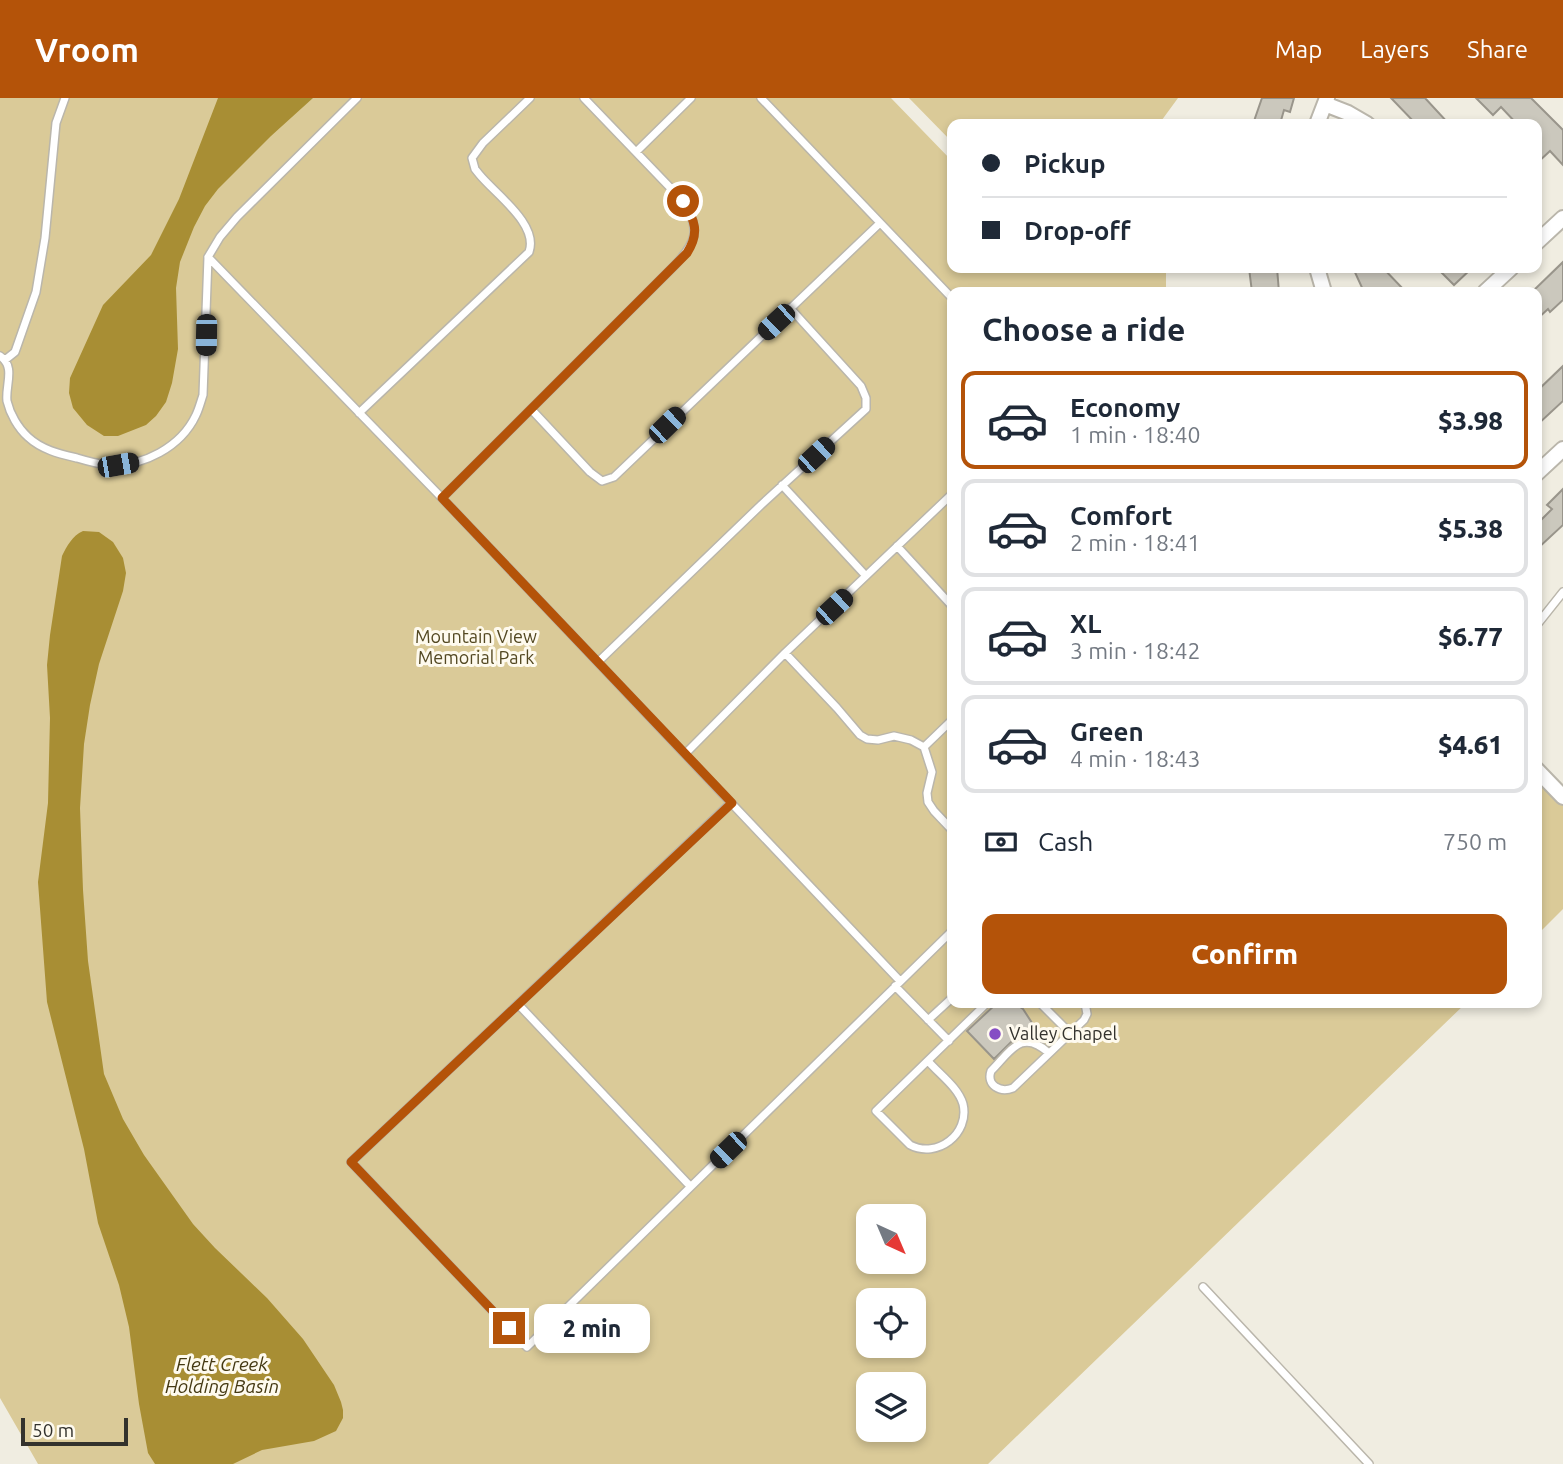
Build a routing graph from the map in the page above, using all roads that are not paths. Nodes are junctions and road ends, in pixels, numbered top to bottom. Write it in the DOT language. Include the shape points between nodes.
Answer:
graph roads {
  1 [pos="65,98"];
  2 [pos="357,98"];
  3 [pos="530,98"];
  4 [pos="584,98"];
  5 [pos="691,98"];
  6 [pos="761,98"];
  7 [pos="1326,101"];
  8 [pos="1319,119"];
  9 [pos="1359,119"];
  10 [pos="636,152"];
  11 [pos="1563,218"];
  12 [pos="880,223"];
  13 [pos="1542,237"];
  14 [pos="208,257"];
  15 [pos="1506,273"];
  16 [pos="1490,287"];
  17 [pos="947,293"];
  18 [pos="790,308"];
  19 [pos="3,358"];
  20 [pos="531,409"];
  21 [pos="359,413"];
  22 [pos="1563,449"];
  23 [pos="1542,468"];
  24 [pos="782,485"];
  25 [pos="442,498"];
  26 [pos="947,499"];
  27 [pos="897,546"];
  28 [pos="866,576"];
  29 [pos="1563,592"];
  30 [pos="947,601"];
  31 [pos="1542,618"];
  32 [pos="785,653"];
  33 [pos="598,662"];
  34 [pos="947,725"];
  35 [pos="924,747"];
  36 [pos="685,754"];
  37 [pos="1542,775"];
  38 [pos="1563,797"];
  39 [pos="732,803"];
  40 [pos="947,825"];
  41 [pos="947,936"];
  42 [pos="897,983"];
  43 [pos="947,1003"];
  44 [pos="519,1004"];
  45 [pos="982,1008"];
  46 [pos="1045,1008"];
  47 [pos="1086,1008"];
  48 [pos="928,1020"];
  49 [pos="1070,1033"];
  50 [pos="948,1041"];
  51 [pos="1049,1053"];
  52 [pos="928,1062"];
  53 [pos="691,1186"];
  54 [pos="1203,1287"];
  55 [pos="1368,1464"];
  1 -- 19 [label="lane" via="56,123 36,292 15,352"];
  2 -- 14 [label="lane" via="237,217"];
  3 -- 21 [label="lane" via="472,158 475,169 526,227 529,253"];
  4 -- 10 [label="lane"];
  5 -- 10 [label="lane"];
  6 -- 12 [label="lane"];
  7 -- 8 [label="street"];
  7 -- 9 [label="street"];
  10 -- 20 [label="lane" via="690,212 696,229 691,246"];
  11 -- 13 [label="street"];
  12 -- 17 [label="lane"];
  12 -- 18 [label="lane"];
  14 -- 19 [label="lane" via="203,395 196,416 182,435 152,457 106,465 36,443 18,425 8,405 10,376"];
  14 -- 21 [label="lane"];
  15 -- 16 [label="street"];
  18 -- 20 [label="lane" via="614,477 602,481 590,472"];
  18 -- 24 [label="lane" via="861,386 866,409"];
  20 -- 25 [label="lane"];
  21 -- 25 [label="lane"];
  22 -- 23 [label="street"];
  24 -- 28 [label="lane"];
  24 -- 33 [label="lane"];
  25 -- 33 [label="lane"];
  26 -- 27 [label="lane"];
  27 -- 28 [label="lane"];
  27 -- 30 [label="lane"];
  28 -- 32 [label="lane"];
  29 -- 31 [label="lane"];
  32 -- 35 [label="lane" via="860,735 878,740 894,736"];
  32 -- 36 [label="lane"];
  33 -- 36 [label="lane"];
  34 -- 35 [label="lane"];
  35 -- 40 [label="lane" via="932,772 928,802"];
  36 -- 39 [label="lane"];
  37 -- 38 [label="street"];
  39 -- 42 [label="lane"];
  39 -- 44 [label="lane"];
  41 -- 42 [label="lane"];
  42 -- 48 [label="lane"];
  42 -- 53 [label="lane"];
  43 -- 48 [label="lane"];
  44 -- 53 [label="lane"];
  44 -- 53 [label="lane" via="351,1162 527,1347"];
  45 -- 50 [label="lane"];
  46 -- 49 [label="lane"];
  47 -- 49 [label="lane" via="1084,1020"];
  48 -- 50 [label="lane"];
  49 -- 51 [label="lane"];
  50 -- 52 [label="lane"];
  51 -- 51 [label="lane" via="1013,1088 1000,1090 990,1082 990,1071 1020,1042 1033,1042"];
  52 -- 52 [label="lane" via="876,1111 910,1145 931,1150 953,1138 964,1112 959,1096"];
  54 -- 55 [label="lane"];
}
